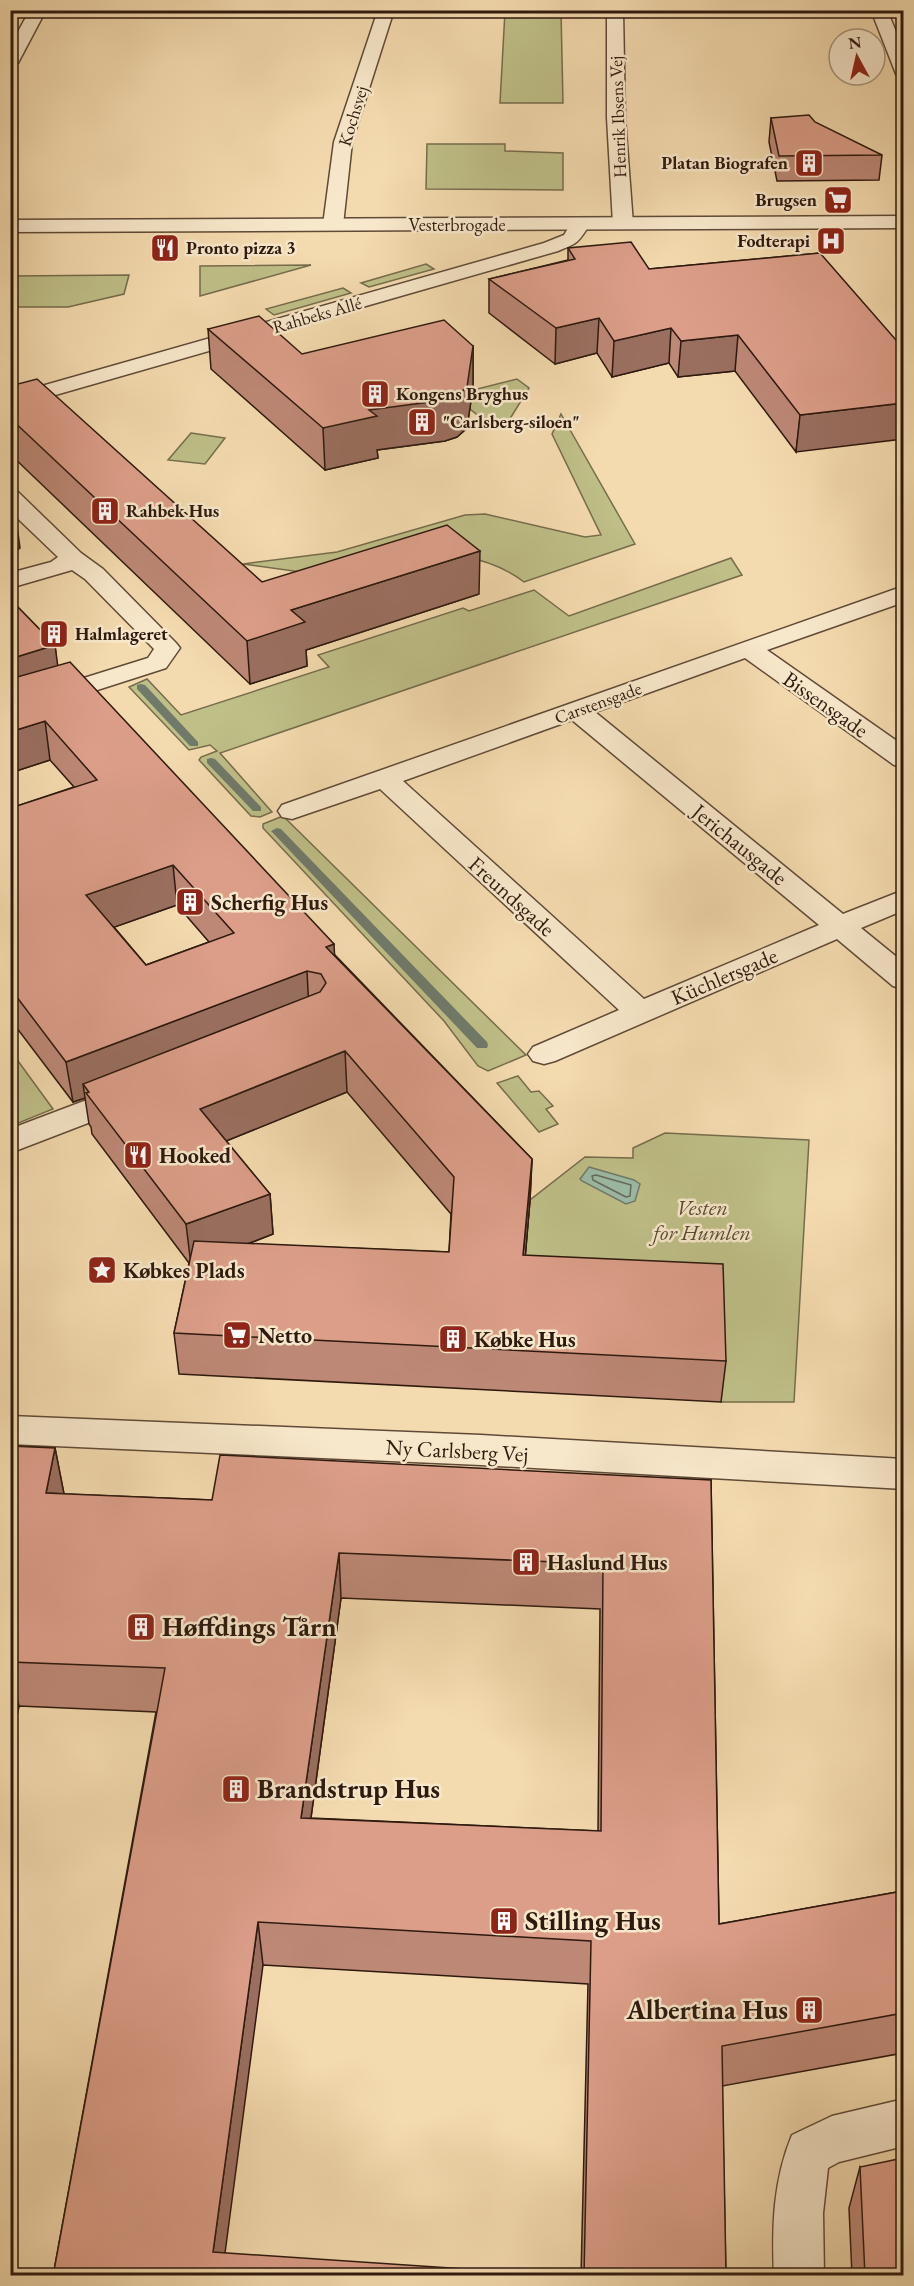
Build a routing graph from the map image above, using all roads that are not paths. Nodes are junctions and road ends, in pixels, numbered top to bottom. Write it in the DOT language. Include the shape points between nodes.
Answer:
graph roads {
  1 [pos="38,10"];
  2 [pos="386,10"];
  3 [pos="615,10"];
  4 [pos="879,10"];
  5 [pos="10,63"];
  6 [pos="903,74"];
  7 [pos="903,222"];
  8 [pos="580,224"];
  9 [pos="623,224"];
  10 [pos="333,225"];
  11 [pos="10,226"];
  12 [pos="10,402"];
  13 [pos="10,497"];
  14 [pos="72,558"];
  15 [pos="10,581"];
  16 [pos="903,593"];
  17 [pos="748,649"];
  18 [pos="10,710"];
  19 [pos="576,710"];
  20 [pos="903,759"];
  21 [pos="385,779"];
  22 [pos="292,811"];
  23 [pos="903,898"];
  24 [pos="841,926"];
  25 [pos="903,979"];
  26 [pos="640,1012"];
  27 [pos="544,1054"];
  28 [pos="161,1082"];
  29 [pos="10,1142"];
  30 [pos="10,1430"];
  31 [pos="903,1474"];
  32 [pos="903,2122"];
  33 [pos="799,2276"];
  1 -- 5 [label="street"];
  2 -- 10 [label="street, Kochsvej" via="343,142"];
  3 -- 9 [label="street, Henrik Ibsens Vej" via="616,118"];
  4 -- 6 [label="street"];
  7 -- 9 [label="street, Vesterbrogade"];
  8 -- 9 [label="street, Vesterbrogade"];
  8 -- 10 [label="street, Vesterbrogade"];
  8 -- 12 [label="street, Rahbeks Allé" via="571,239 551,247"];
  10 -- 11 [label="street, Vesterbrogade"];
  13 -- 14 [label="street"];
  14 -- 15 [label="street" via="60,567"];
  14 -- 18 [label="street" via="94,574 167,648 156,663"];
  16 -- 17 [label="street, Carstensgade"];
  17 -- 19 [label="street, Carstensgade"];
  17 -- 20 [label="street, Bissensgade"];
  19 -- 21 [label="street, Carstensgade"];
  19 -- 24 [label="street, Jerichausgade"];
  21 -- 22 [label="street, Carstensgade"];
  21 -- 26 [label="street, Freundsgade"];
  23 -- 24 [label="street, Küchlersgade"];
  24 -- 25 [label="street, Jerichausgade"];
  24 -- 26 [label="street, Küchlersgade"];
  26 -- 27 [label="street, Küchlersgade"];
  28 -- 29 [label="street"];
  30 -- 31 [label="street, Ny Carlsberg Vej" via="481,1450"];
  32 -- 33 [label="street" via="832,2140 809,2152 799,2201"];
}
